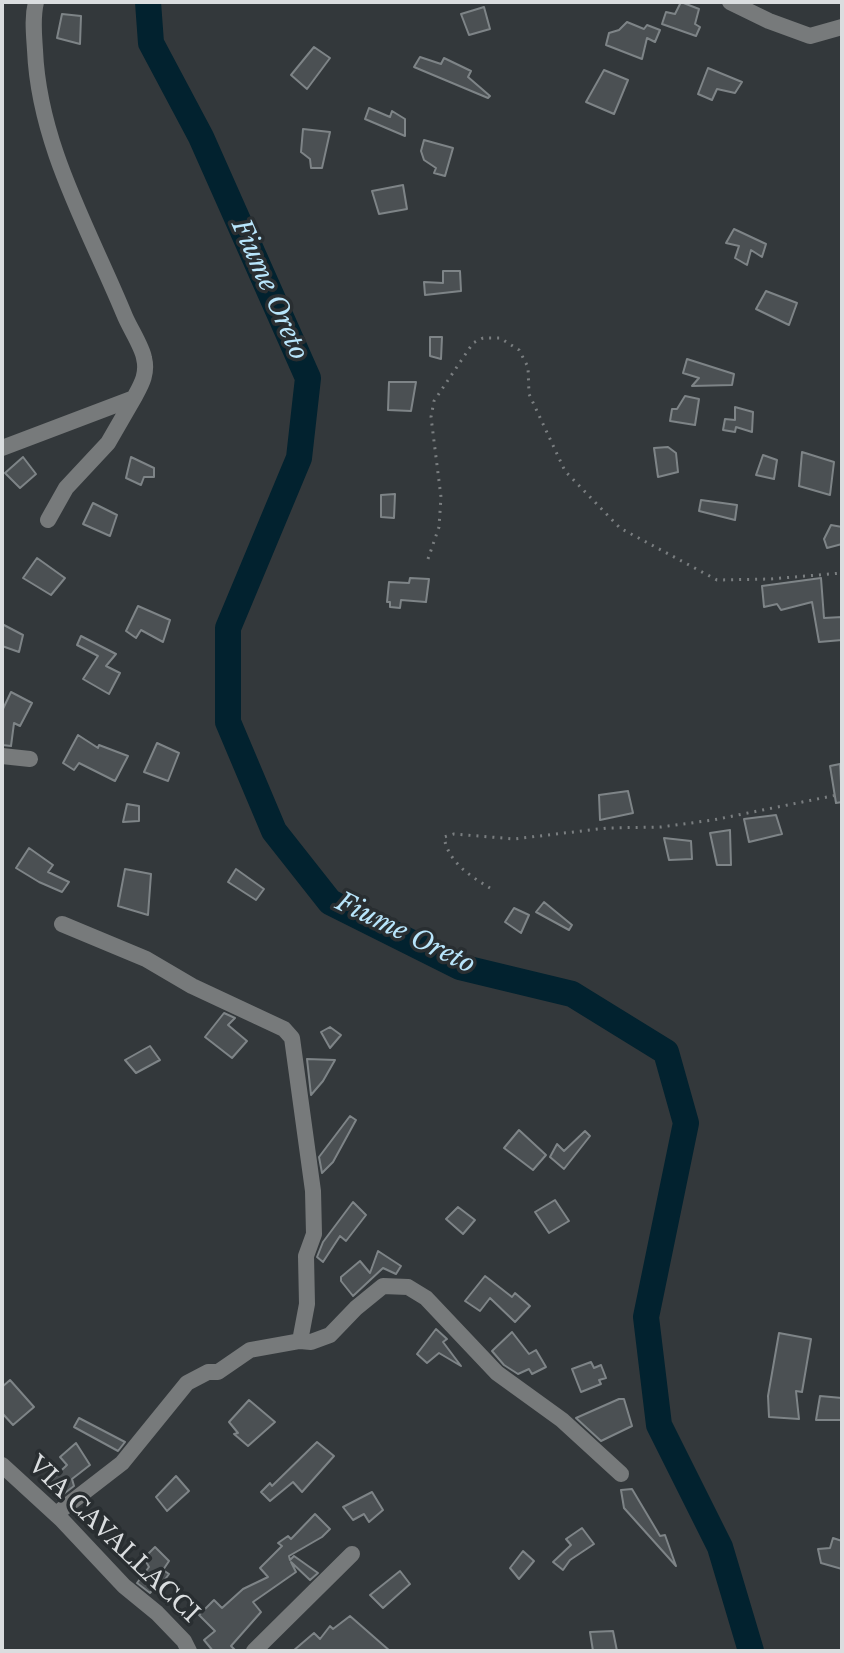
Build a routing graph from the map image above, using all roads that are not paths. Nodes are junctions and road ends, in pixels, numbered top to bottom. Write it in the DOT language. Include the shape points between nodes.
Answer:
graph roads {
  1 [pos="36,2"];
  2 [pos="730,2"];
  3 [pos="842,27"];
  4 [pos="134,398"];
  5 [pos="2,448"];
  6 [pos="48,520"];
  7 [pos="2,756"];
  8 [pos="30,759"];
  9 [pos="62,924"];
  10 [pos="300,1341"];
  11 [pos="2,1465"];
  12 [pos="621,1474"];
  13 [pos="56,1514"];
  14 [pos="352,1554"];
  15 [pos="189,1651"];
  16 [pos="254,1651"];
  1 -- 4 [label="street" via="36,71 50,137 144,356 145,377"];
  2 -- 3 [label="street" via="810,36"];
  4 -- 5 [label="street"];
  4 -- 6 [label="street" via="108,443 66,488"];
  7 -- 8 [label="street"];
  9 -- 10 [label="street" via="146,959 284,1029 292,1038 314,1234 306,1256 307,1304"];
  10 -- 12 [label="street" via="330,1335 383,1286 408,1287 426,1298 497,1373 562,1420"];
  10 -- 13 [label="street" via="250,1350 218,1372 187,1383 122,1463"];
  11 -- 13 [label="street, VIA CAVALLACCI"];
  13 -- 15 [label="street, VIA CAVALLACCI"];
  14 -- 16 [label="street"];
}
